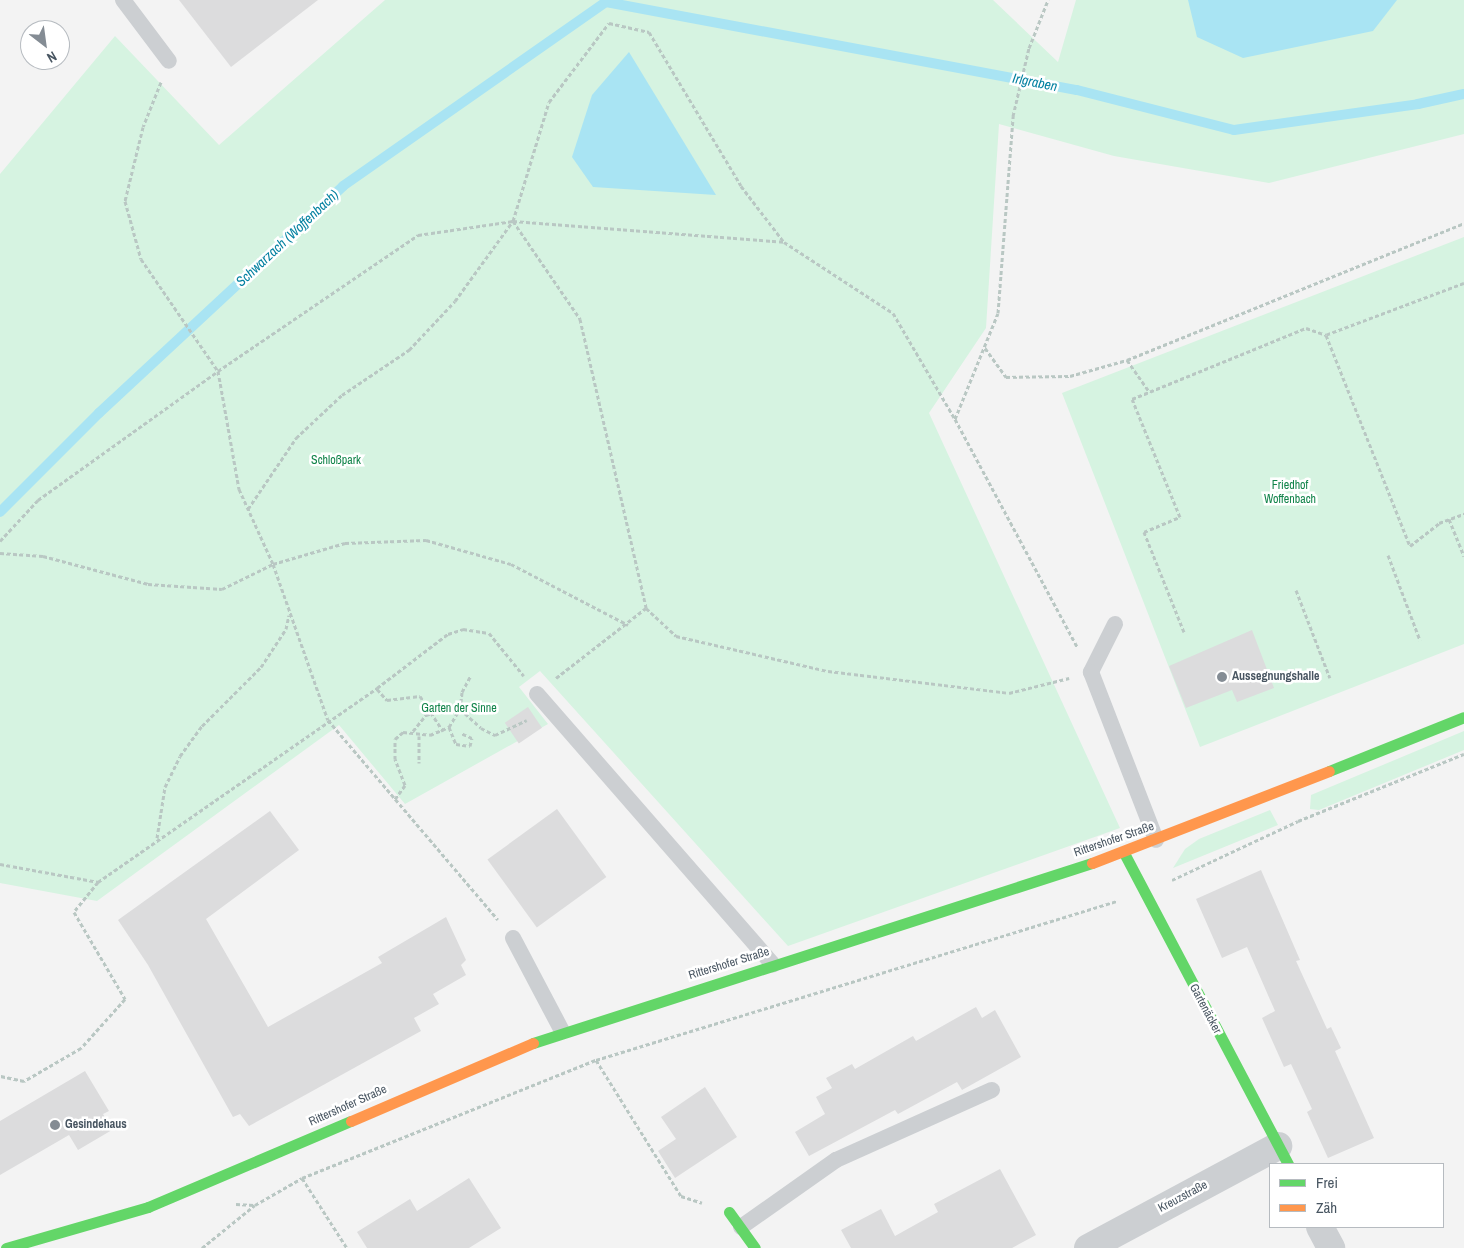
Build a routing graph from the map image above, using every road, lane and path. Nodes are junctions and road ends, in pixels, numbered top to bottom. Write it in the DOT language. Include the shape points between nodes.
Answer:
graph roads {
  1 [pos="123,0"];
  2 [pos="1048,0"];
  3 [pos="170,61"];
  4 [pos="513,220"];
  5 [pos="1464,223"];
  6 [pos="784,242"];
  7 [pos="1464,283"];
  8 [pos="1326,335"];
  9 [pos="984,347"];
  10 [pos="1127,360"];
  11 [pos="218,371"];
  12 [pos="1149,392"];
  13 [pos="955,420"];
  14 [pos="247,510"];
  15 [pos="1464,514"];
  16 [pos="1449,519"];
  17 [pos="0,541"];
  18 [pos="0,553"];
  19 [pos="1388,555"];
  20 [pos="1464,556"];
  21 [pos="273,564"];
  22 [pos="1296,590"];
  23 [pos="646,608"];
  24 [pos="289,615"];
  25 [pos="1115,624"];
  26 [pos="628,625"];
  27 [pos="1184,632"];
  28 [pos="1420,640"];
  29 [pos="1091,672"];
  30 [pos="471,675"];
  31 [pos="1330,678"];
  32 [pos="376,688"];
  33 [pos="537,694"];
  34 [pos="459,704"];
  35 [pos="549,708"];
  36 [pos="460,709"];
  37 [pos="432,712"];
  38 [pos="1464,717"];
  39 [pos="328,720"];
  40 [pos="449,727"];
  41 [pos="413,731"];
  42 [pos="444,731"];
  43 [pos="461,733"];
  44 [pos="418,736"];
  45 [pos="1464,754"];
  46 [pos="419,763"];
  47 [pos="395,799"];
  48 [pos="157,839"];
  49 [pos="1156,840"];
  50 [pos="1124,853"];
  51 [pos="0,864"];
  52 [pos="98,882"];
  53 [pos="1144,893"];
  54 [pos="491,911"];
  55 [pos="513,938"];
  56 [pos="773,965"];
  57 [pos="562,1030"];
  58 [pos="596,1060"];
  59 [pos="0,1076"];
  60 [pos="992,1090"];
  61 [pos="1283,1155"];
  62 [pos="302,1178"];
  63 [pos="729,1212"];
  64 [pos="741,1228"];
  65 [pos="1321,1228"];
  66 [pos="6,1248"];
  67 [pos="202,1248"];
  68 [pos="347,1248"];
  69 [pos="755,1248"];
  70 [pos="1088,1248"];
  71 [pos="1331,1248"];
  1 -- 3 [label="lane"];
  2 -- 9 [label="path" via="1029,48 1013,116 998,313"];
  3 -- 11 [label="path" via="142,127 125,201 141,259 198,337"];
  4 -- 6 [label="path"];
  4 -- 6 [label="path" via="549,102 609,23 649,32 741,186"];
  4 -- 11 [label="path" via="418,235"];
  4 -- 14 [label="path" via="456,300 409,350 342,395 296,438"];
  4 -- 23 [label="path" via="580,319"];
  5 -- 10 [label="path"];
  6 -- 13 [label="path" via="893,313"];
  7 -- 8 [label="path"];
  8 -- 12 [label="path" via="1306,328"];
  8 -- 16 [label="path" via="1410,546"];
  9 -- 10 [label="path" via="1006,377 1013,379 1070,376"];
  9 -- 13 [label="path"];
  10 -- 12 [label="path"];
  11 -- 14 [label="path" via="239,489"];
  11 -- 17 [label="path" via="38,500"];
  12 -- 27 [label="path" via="1132,399 1180,516 1144,532"];
  13 -- 29 [label="path"];
  14 -- 21 [label="path"];
  15 -- 16 [label="path"];
  16 -- 20 [label="path"];
  18 -- 21 [label="path" via="43,556 148,584 222,589"];
  19 -- 28 [label="path"];
  21 -- 24 [label="path"];
  21 -- 26 [label="path" via="346,543 426,540 511,564"];
  22 -- 31 [label="path"];
  23 -- 26 [label="path"];
  23 -- 29 [label="path" via="676,636 828,671 1010,692"];
  24 -- 39 [label="path"];
  24 -- 48 [label="path" via="286,629 261,667 202,726 180,756 165,787"];
  25 -- 29 [label="lane"];
  26 -- 33 [label="path"];
  29 -- 49 [label="lane"];
  30 -- 34 [label="path"];
  32 -- 33 [label="path" via="433,643 464,629 489,633 501,643"];
  32 -- 37 [label="path" via="392,701 415,694"];
  32 -- 39 [label="path"];
  33 -- 35 [label="lane"];
  34 -- 36 [label="path"];
  34 -- 37 [label="path"];
  35 -- 36 [label="path" via="495,734 480,728"];
  35 -- 56 [label="lane"];
  36 -- 40 [label="path"];
  37 -- 41 [label="path"];
  37 -- 42 [label="path"];
  38 -- 49 [label="street, Rittershofer Straße"];
  39 -- 47 [label="path"];
  39 -- 48 [label="path"];
  40 -- 42 [label="path"];
  40 -- 43 [label="path" via="456,744 470,746 472,738"];
  41 -- 44 [label="path"];
  41 -- 47 [label="path" via="403,732 395,739 396,760 405,785"];
  42 -- 44 [label="path"];
  44 -- 46 [label="path"];
  45 -- 53 [label="path" via="1298,822"];
  47 -- 54 [label="path"];
  48 -- 52 [label="path"];
  49 -- 50 [label="street, Rittershofer Straße"];
  50 -- 53 [label="street, Gartenäcker"];
  50 -- 56 [label="street, Rittershofer Straße"];
  51 -- 52 [label="path"];
  52 -- 59 [label="path" via="74,912 124,999 81,1048 24,1081"];
  53 -- 58 [label="path"];
  53 -- 61 [label="street, Gartenäcker"];
  55 -- 57 [label="lane"];
  56 -- 57 [label="street, Rittershofer Straße"];
  57 -- 66 [label="street, Rittershofer Straße" via="148,1208"];
  58 -- 62 [label="path"];
  58 -- 63 [label="path" via="681,1196"];
  60 -- 64 [label="lane" via="836,1160"];
  61 -- 70 [label="street, Kreuzstraße"];
  62 -- 67 [label="path" via="255,1205"];
  62 -- 68 [label="path"];
  63 -- 64 [label="street"];
  64 -- 69 [label="street"];
  65 -- 71 [label="street"];
}
